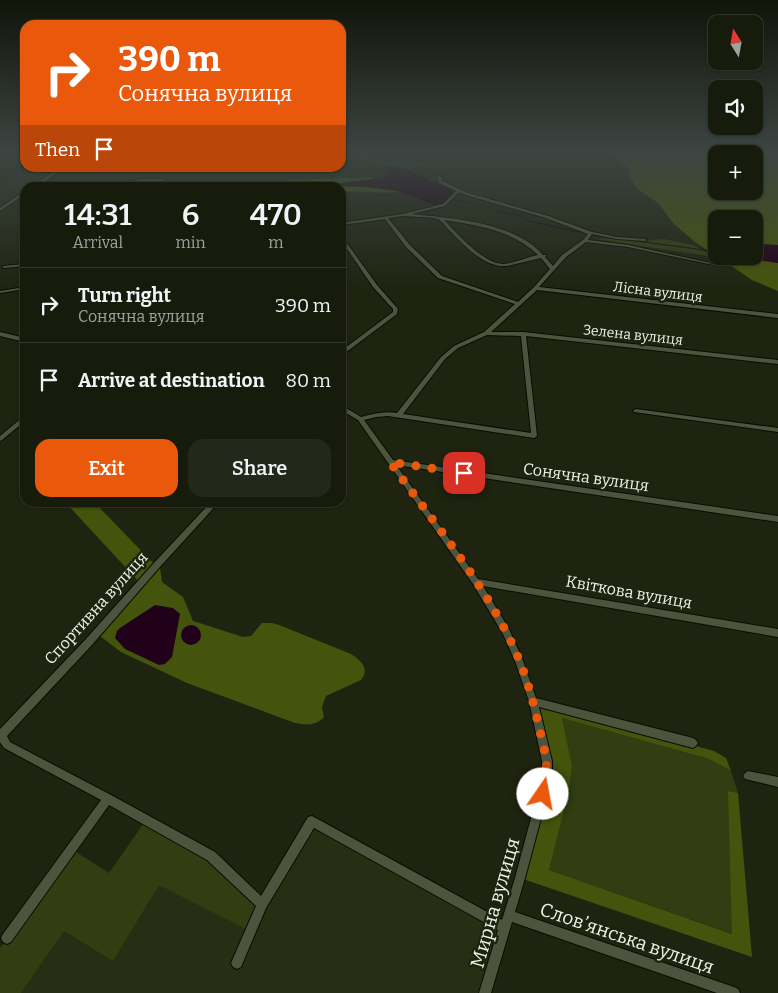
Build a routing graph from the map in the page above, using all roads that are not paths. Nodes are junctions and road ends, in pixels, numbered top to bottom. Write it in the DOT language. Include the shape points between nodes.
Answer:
graph roads {
  1 [pos="452,197"];
  2 [pos="483,197"];
  3 [pos="20,198"];
  4 [pos="16,199"];
  5 [pos="0,210"];
  6 [pos="403,215"];
  7 [pos="386,218"];
  8 [pos="440,218"];
  9 [pos="346,223"];
  10 [pos="591,233"];
  11 [pos="645,240"];
  12 [pos="585,241"];
  13 [pos="346,243"];
  14 [pos="544,256"];
  15 [pos="708,263"];
  16 [pos="20,265"];
  17 [pos="4,267"];
  18 [pos="552,268"];
  19 [pos="536,288"];
  20 [pos="20,289"];
  21 [pos="0,292"];
  22 [pos="517,303"];
  23 [pos="778,316"];
  24 [pos="486,333"];
  25 [pos="0,334"];
  26 [pos="523,334"];
  27 [pos="20,339"];
  28 [pos="346,350"];
  29 [pos="778,362"];
  30 [pos="346,410"];
  31 [pos="636,411"];
  32 [pos="398,416"];
  33 [pos="360,419"];
  34 [pos="20,422"];
  35 [pos="778,430"];
  36 [pos="0,439"];
  37 [pos="390,462"];
  38 [pos="211,507"];
  39 [pos="778,520"];
  40 [pos="476,582"];
  41 [pos="778,632"];
  42 [pos="533,700"];
  43 [pos="0,735"];
  44 [pos="693,743"];
  45 [pos="748,776"];
  46 [pos="778,782"];
  47 [pos="108,798"];
  48 [pos="262,904"];
  49 [pos="509,915"];
  50 [pos="505,928"];
  51 [pos="7,938"];
  52 [pos="237,963"];
  53 [pos="485,993"];
  54 [pos="734,993"];
  1 -- 6 [label="street" via="444,205"];
  2 -- 10 [label="street"];
  3 -- 4 [label="street"];
  4 -- 5 [label="street"];
  6 -- 7 [label="street"];
  6 -- 8 [label="street"];
  7 -- 9 [label="street"];
  7 -- 22 [label="street" via="408,246 440,277"];
  8 -- 14 [label="street" via="502,232"];
  8 -- 14 [label="street" via="494,264"];
  10 -- 11 [label="street"];
  10 -- 12 [label="street"];
  12 -- 15 [label="street" via="628,246"];
  12 -- 18 [label="street"];
  13 -- 28 [label="street" via="375,286 396,309"];
  14 -- 18 [label="street"];
  16 -- 17 [label="street"];
  18 -- 19 [label="street"];
  19 -- 22 [label="street"];
  19 -- 23 [label="street, Лісна вулиця"];
  20 -- 21 [label="street"];
  22 -- 24 [label="street"];
  24 -- 26 [label="street, Зелена вулиця"];
  24 -- 32 [label="street" via="456,347 443,358"];
  25 -- 27 [label="street"];
  26 -- 29 [label="street, Зелена вулиця"];
  26 -- 32 [label="street" via="534,436"];
  30 -- 33 [label="street, Мирна вулиця"];
  31 -- 35 [label="street"];
  32 -- 33 [label="street" via="382,414"];
  33 -- 37 [label="street, Мирна вулиця"];
  34 -- 36 [label="street"];
  37 -- 39 [label="street, Сонячна вулиця"];
  37 -- 40 [label="street, Мирна вулиця"];
  38 -- 43 [label="street, Спортивна вулиця"];
  40 -- 41 [label="street, Квіткова вулиця"];
  40 -- 42 [label="street, Мирна вулиця" via="512,644"];
  42 -- 44 [label="street"];
  42 -- 49 [label="street, Мирна вулиця" via="548,768"];
  43 -- 47 [label="street, Спортивна вулиця" via="7,745"];
  45 -- 46 [label="street"];
  47 -- 48 [label="street, Спортивна вулиця" via="211,856"];
  47 -- 51 [label="street"];
  48 -- 50 [label="street" via="312,821"];
  48 -- 52 [label="street"];
  49 -- 50 [label="street, Мирна вулиця"];
  49 -- 54 [label="street, Словʼянська вулиця"];
  50 -- 53 [label="street, Мирна вулиця"];
}
